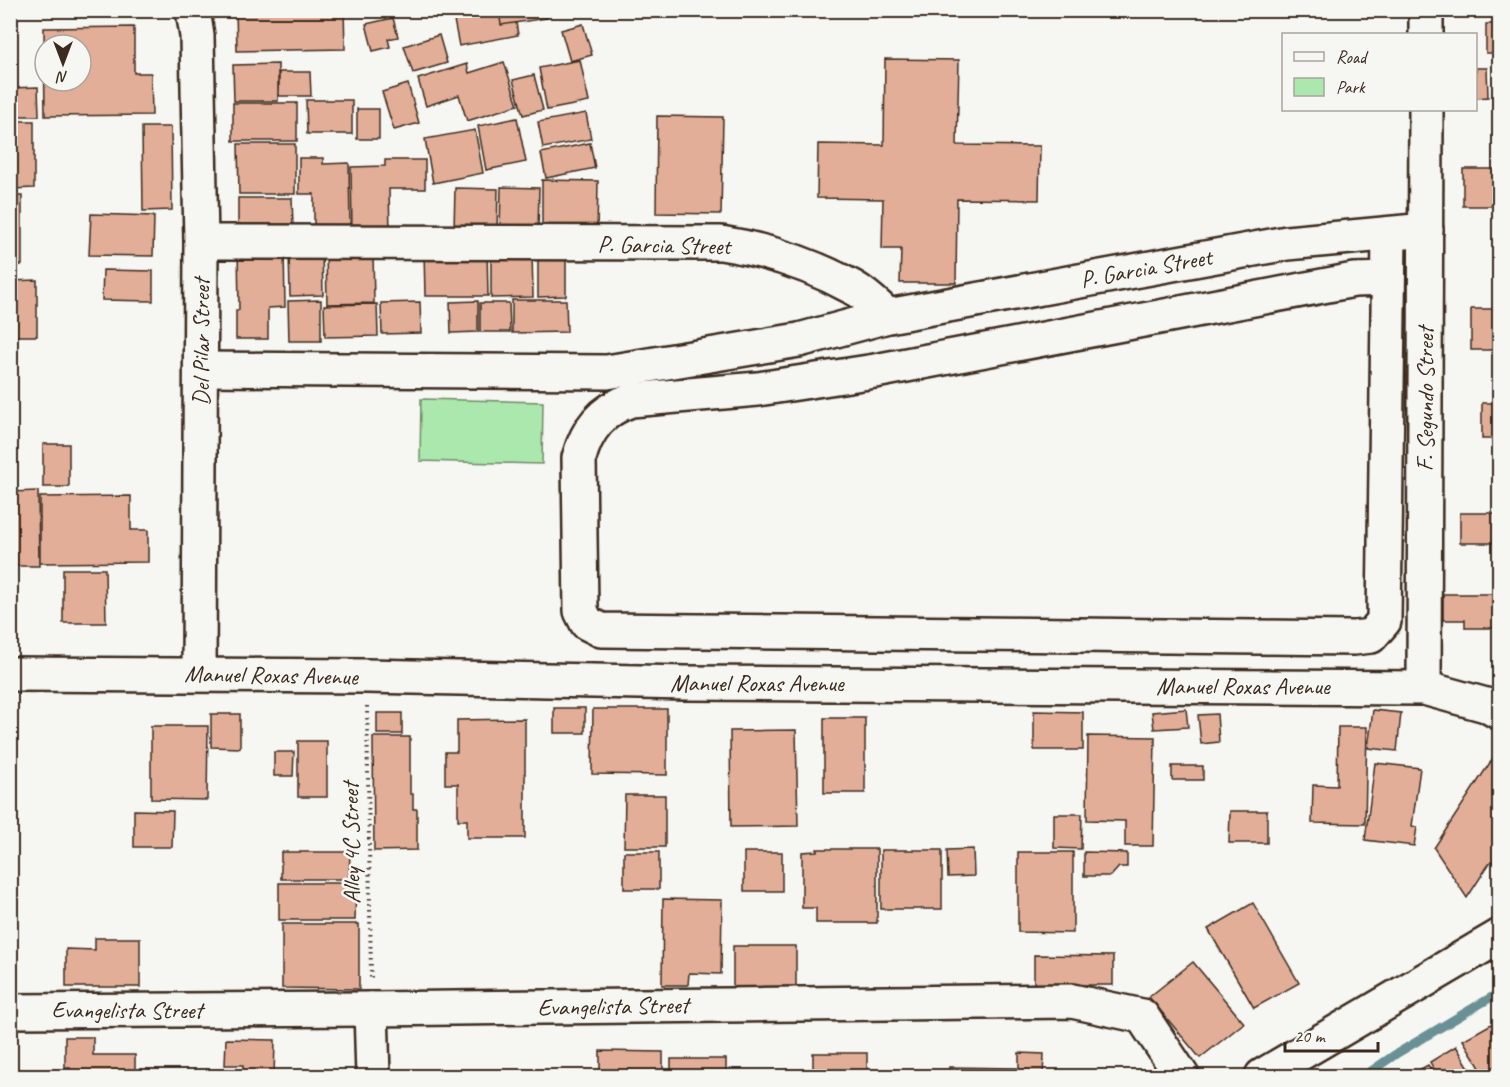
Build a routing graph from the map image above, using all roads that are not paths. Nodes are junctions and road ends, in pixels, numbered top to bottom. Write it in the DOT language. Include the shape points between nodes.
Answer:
graph roads {
  1 [pos="194,10"];
  2 [pos="1426,10"];
  3 [pos="1426,33"];
  4 [pos="1426,111"];
  5 [pos="1426,230"];
  6 [pos="1389,234"];
  7 [pos="201,242"];
  8 [pos="1388,279"];
  9 [pos="888,316"];
  10 [pos="201,369"];
  11 [pos="10,674"];
  12 [pos="200,674"];
  13 [pos="1424,687"];
  14 [pos="1500,713"];
  15 [pos="1500,936"];
  16 [pos="371,1009"];
  17 [pos="10,1011"];
  18 [pos="373,1077"];
  19 [pos="1182,1077"];
  20 [pos="1262,1077"];
  1 -- 7 [label="street, Del Pilar Street"];
  2 -- 3 [label="street"];
  4 -- 5 [label="street, F. Segundo Street"];
  5 -- 6 [label="street, P. Garcia Street"];
  5 -- 13 [label="street, F. Segundo Street"];
  6 -- 8 [label="street"];
  6 -- 9 [label="street, P. Garcia Street" via="1287,243"];
  7 -- 9 [label="street, P. Garcia Street" via="721,243 753,248 802,265 853,288"];
  7 -- 10 [label="street, Del Pilar Street"];
  8 -- 8 [label="street" via="1384,621 1371,636 601,630 586,623 581,611 579,458 584,440 598,420 616,406 631,400 758,389 875,371 1354,280"];
  9 -- 10 [label="street" via="799,340 607,372"];
  10 -- 12 [label="street, Del Pilar Street"];
  11 -- 12 [label="street, Manuel Roxas Avenue"];
  12 -- 13 [label="street, Manuel Roxas Avenue" via="698,683"];
  13 -- 14 [label="street, Manuel Roxas Avenue" via="1486,705"];
  15 -- 20 [label="street"];
  16 -- 17 [label="street, Evangelista Street"];
  16 -- 18 [label="street"];
  16 -- 19 [label="street, Evangelista Street" via="1072,1001 1142,1016"];
}
